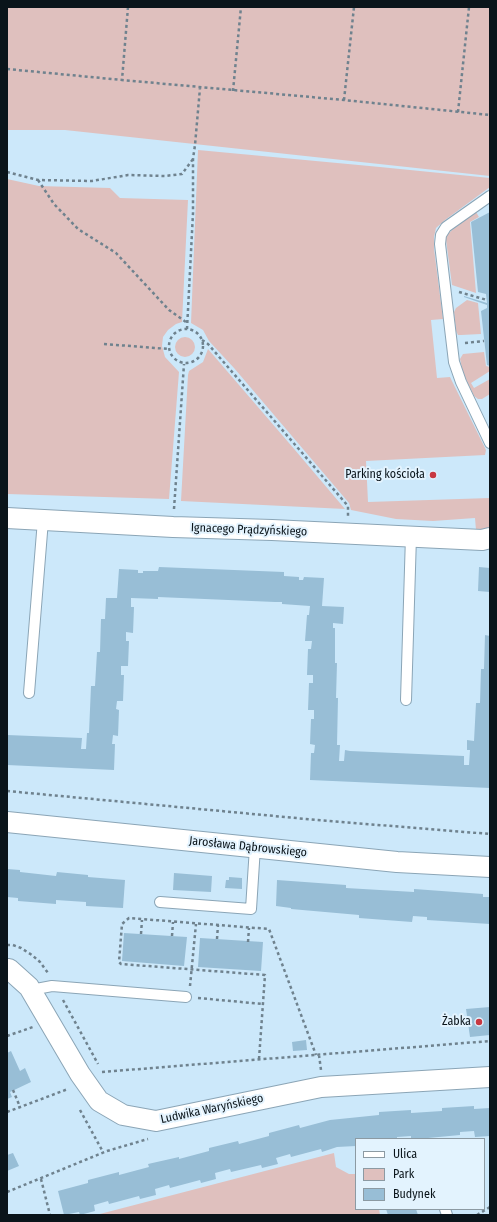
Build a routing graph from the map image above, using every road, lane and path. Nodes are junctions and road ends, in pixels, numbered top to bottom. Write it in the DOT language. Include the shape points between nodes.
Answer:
graph roads {
  1 [pos="128,7"];
  2 [pos="241,7"];
  3 [pos="354,7"];
  4 [pos="469,7"];
  5 [pos="7,69"];
  6 [pos="122,80"];
  7 [pos="200,88"];
  8 [pos="233,90"];
  9 [pos="344,100"];
  10 [pos="458,112"];
  11 [pos="490,115"];
  12 [pos="193,159"];
  13 [pos="7,172"];
  14 [pos="38,180"];
  15 [pos="490,196"];
  16 [pos="445,288"];
  17 [pos="487,300"];
  18 [pos="187,322"];
  19 [pos="187,329"];
  20 [pos="202,340"];
  21 [pos="484,342"];
  22 [pos="104,344"];
  23 [pos="452,344"];
  24 [pos="169,349"];
  25 [pos="184,364"];
  26 [pos="490,443"];
  27 [pos="7,518"];
  28 [pos="43,520"];
  29 [pos="173,528"];
  30 [pos="348,533"];
  31 [pos="411,536"];
  32 [pos="490,538"];
  33 [pos="29,693"];
  34 [pos="406,700"];
  35 [pos="7,791"];
  36 [pos="7,822"];
  37 [pos="490,834"];
  38 [pos="255,848"];
  39 [pos="490,867"];
  40 [pos="160,902"];
  41 [pos="142,920"];
  42 [pos="173,922"];
  43 [pos="196,924"];
  44 [pos="218,925"];
  45 [pos="249,928"];
  46 [pos="141,934"];
  47 [pos="172,936"];
  48 [pos="217,939"];
  49 [pos="248,942"];
  50 [pos="7,945"];
  51 [pos="7,969"];
  52 [pos="192,970"];
  53 [pos="56,986"];
  54 [pos="30,990"];
  55 [pos="189,994"];
  56 [pos="263,1004"];
  57 [pos="35,1026"];
  58 [pos="7,1036"];
  59 [pos="490,1041"];
  60 [pos="316,1055"];
  61 [pos="259,1059"];
  62 [pos="98,1065"];
  63 [pos="102,1072"];
  64 [pos="490,1077"];
  65 [pos="69,1088"];
  66 [pos="12,1090"];
  67 [pos="20,1107"];
  68 [pos="7,1112"];
  69 [pos="150,1139"];
  70 [pos="41,1179"];
  71 [pos="7,1192"];
  72 [pos="490,1207"];
  73 [pos="50,1215"];
  74 [pos="477,1215"];
  1 -- 6 [label="path"];
  2 -- 8 [label="path"];
  3 -- 9 [label="path"];
  4 -- 10 [label="path"];
  5 -- 6 [label="path"];
  6 -- 7 [label="path"];
  7 -- 8 [label="path"];
  7 -- 12 [label="path"];
  8 -- 9 [label="path"];
  9 -- 10 [label="path"];
  10 -- 11 [label="path"];
  12 -- 14 [label="path" via="182,174 128,176 92,181"];
  12 -- 18 [label="path"];
  13 -- 14 [label="path"];
  14 -- 18 [label="path" via="54,204 78,229 116,253 169,310"];
  15 -- 16 [label="lane" via="441,234"];
  16 -- 17 [label="path"];
  16 -- 23 [label="lane"];
  18 -- 19 [label="path"];
  19 -- 20 [label="path"];
  19 -- 24 [label="path" via="173,335 169,341"];
  20 -- 25 [label="path" via="202,354 191,363"];
  20 -- 30 [label="path" via="348,506"];
  21 -- 23 [label="path"];
  22 -- 24 [label="path"];
  23 -- 26 [label="lane" via="454,362 461,382"];
  24 -- 25 [label="path" via="171,356"];
  25 -- 29 [label="path"];
  27 -- 28 [label="street, Ignacego Prądzyńskiego"];
  28 -- 29 [label="street, Ignacego Prądzyńskiego"];
  28 -- 33 [label="lane"];
  29 -- 30 [label="street, Ignacego Prądzyńskiego"];
  30 -- 31 [label="street, Ignacego Prądzyńskiego"];
  31 -- 32 [label="street, Ignacego Prądzyńskiego" via="482,540"];
  31 -- 34 [label="lane"];
  35 -- 37 [label="path"];
  36 -- 38 [label="street, Jarosława Dąbrowskiego"];
  38 -- 39 [label="street, Jarosława Dąbrowskiego" via="397,862"];
  38 -- 40 [label="lane" via="251,909"];
  41 -- 42 [label="path"];
  41 -- 46 [label="path"];
  41 -- 52 [label="path" via="129,918 122,924 119,962"];
  42 -- 43 [label="path"];
  42 -- 47 [label="path"];
  43 -- 44 [label="path"];
  43 -- 52 [label="path"];
  44 -- 45 [label="path"];
  44 -- 48 [label="path"];
  45 -- 49 [label="path"];
  45 -- 60 [label="path" via="269,929"];
  50 -- 53 [label="path" via="21,948 40,962"];
  51 -- 54 [label="street, Ludwika Waryńskiego"];
  52 -- 55 [label="path"];
  52 -- 56 [label="path" via="265,975"];
  53 -- 54 [label="lane"];
  53 -- 55 [label="lane"];
  53 -- 62 [label="path"];
  54 -- 64 [label="street, Ludwika Waryńskiego" via="99,1101 123,1115 156,1121 321,1087"];
  55 -- 56 [label="path"];
  56 -- 61 [label="path"];
  57 -- 58 [label="path"];
  59 -- 60 [label="path"];
  60 -- 61 [label="path"];
  61 -- 63 [label="path"];
  65 -- 67 [label="path"];
  66 -- 67 [label="path"];
  67 -- 68 [label="path"];
  69 -- 70 [label="path" via="107,1151"];
  70 -- 71 [label="path"];
  70 -- 73 [label="path"];
  72 -- 74 [label="path"];
}
